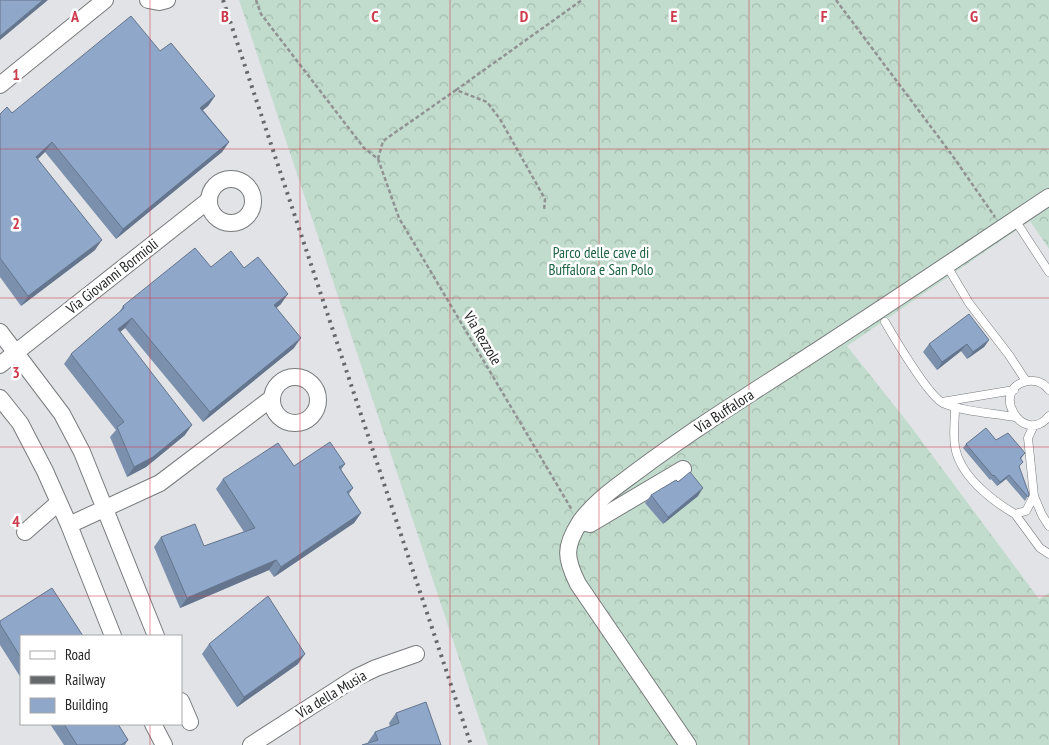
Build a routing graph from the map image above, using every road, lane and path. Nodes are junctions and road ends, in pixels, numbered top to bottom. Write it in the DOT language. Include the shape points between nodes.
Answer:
graph roads {
  1 [pos="106,0"];
  2 [pos="148,0"];
  3 [pos="167,0"];
  4 [pos="256,0"];
  5 [pos="582,0"];
  6 [pos="836,0"];
  7 [pos="0,85"];
  8 [pos="456,90"];
  9 [pos="378,159"];
  10 [pos="1049,198"];
  11 [pos="209,200"];
  12 [pos="544,211"];
  13 [pos="1009,224"];
  14 [pos="947,266"];
  15 [pos="1049,272"];
  16 [pos="881,317"];
  17 [pos="0,332"];
  18 [pos="16,351"];
  19 [pos="0,365"];
  20 [pos="1026,382"];
  21 [pos="1045,382"];
  22 [pos="1014,390"];
  23 [pos="1049,390"];
  24 [pos="0,398"];
  25 [pos="272,398"];
  26 [pos="941,402"];
  27 [pos="955,407"];
  28 [pos="1015,417"];
  29 [pos="1048,418"];
  30 [pos="1034,425"];
  31 [pos="683,469"];
  32 [pos="1034,496"];
  33 [pos="58,502"];
  34 [pos="105,509"];
  35 [pos="1015,514"];
  36 [pos="580,522"];
  37 [pos="69,525"];
  38 [pos="1049,526"];
  39 [pos="25,532"];
  40 [pos="1049,554"];
  41 [pos="113,635"];
  42 [pos="156,635"];
  43 [pos="416,654"];
  44 [pos="182,703"];
  45 [pos="190,722"];
  46 [pos="146,725"];
  47 [pos="154,725"];
  48 [pos="270,739"];
  49 [pos="151,745"];
  50 [pos="164,745"];
  51 [pos="250,745"];
  52 [pos="688,745"];
  1 -- 7 [label="street"];
  2 -- 3 [label="street"];
  4 -- 9 [label="path, Via Rezzole" via="261,14 364,148"];
  5 -- 8 [label="path"];
  6 -- 13 [label="path" via="952,155"];
  8 -- 9 [label="path" via="383,141"];
  8 -- 12 [label="path" via="487,102 500,119 545,200"];
  9 -- 36 [label="path, Via Rezzole" via="399,218"];
  10 -- 13 [label="street, Via Buffalora"];
  11 -- 18 [label="street, Via Giovanni Bormioli"];
  13 -- 14 [label="street, Via Buffalora"];
  13 -- 15 [label="lane"];
  14 -- 16 [label="street, Via Buffalora"];
  14 -- 20 [label="lane" via="969,303"];
  16 -- 26 [label="lane"];
  16 -- 36 [label="street, Via Buffalora" via="679,440 600,499"];
  17 -- 18 [label="street"];
  18 -- 19 [label="street, Via Giovanni Bormioli"];
  18 -- 34 [label="street" via="62,414 82,452"];
  20 -- 21 [label="lane"];
  20 -- 22 [label="lane"];
  21 -- 23 [label="lane"];
  22 -- 26 [label="lane"];
  22 -- 28 [label="lane" via="1010,404"];
  24 -- 33 [label="street" via="20,423"];
  25 -- 34 [label="street" via="160,483"];
  26 -- 27 [label="lane"];
  27 -- 28 [label="lane"];
  27 -- 35 [label="lane" via="954,446 960,464 981,489"];
  28 -- 30 [label="lane" via="1027,425"];
  29 -- 30 [label="lane"];
  30 -- 32 [label="lane" via="1028,438"];
  31 -- 36 [label="street" via="590,524"];
  32 -- 35 [label="lane" via="1026,510"];
  32 -- 38 [label="lane"];
  33 -- 37 [label="street"];
  33 -- 39 [label="street"];
  34 -- 37 [label="street"];
  34 -- 42 [label="street"];
  35 -- 40 [label="lane" via="1040,548"];
  36 -- 52 [label="street, Via Buffalora" via="567,550 570,570"];
  37 -- 41 [label="street"];
  43 -- 48 [label="street, Via della Musia" via="355,678"];
  44 -- 45 [label="street"];
  46 -- 49 [label="street"];
  47 -- 50 [label="street"];
  48 -- 51 [label="street, Via della Musia"];
}
